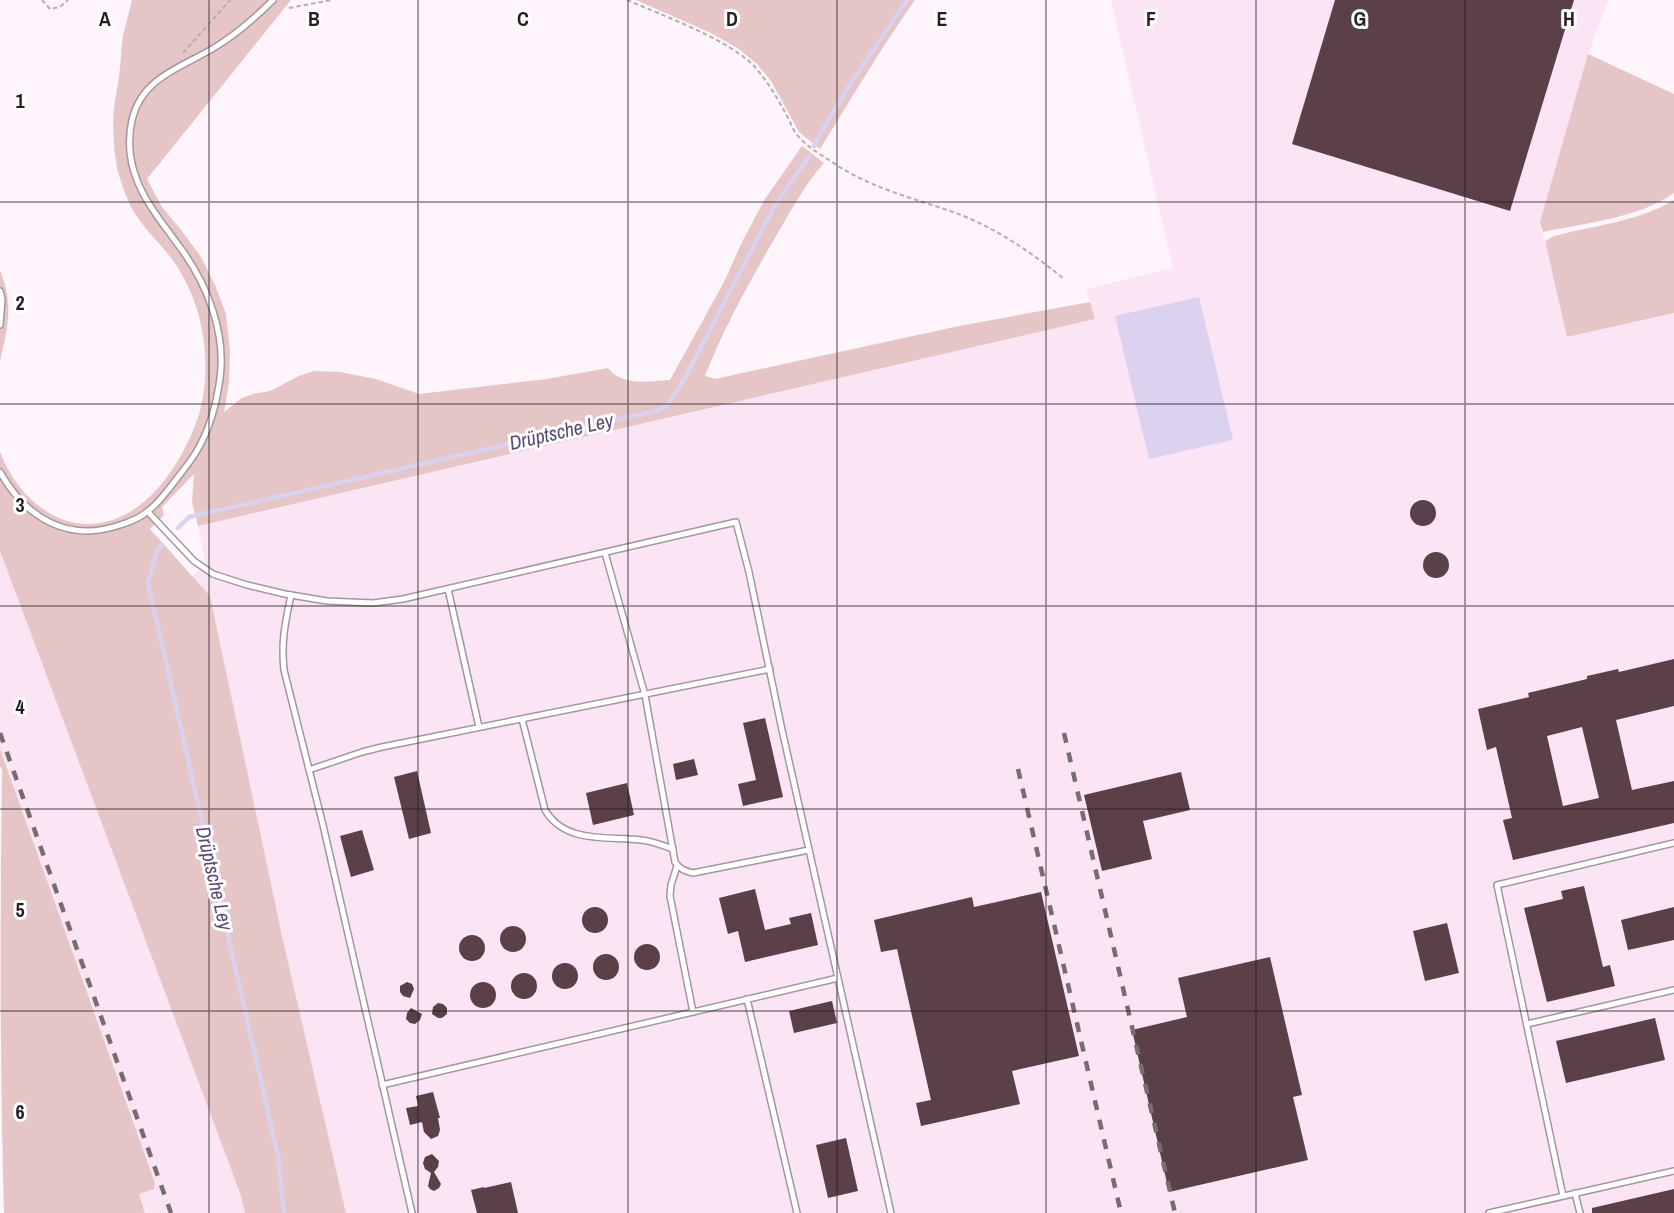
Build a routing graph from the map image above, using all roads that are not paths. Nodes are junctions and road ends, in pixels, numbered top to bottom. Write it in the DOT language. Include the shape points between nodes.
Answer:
graph roads {
  1 [pos="273,0"];
  2 [pos="0,291"];
  3 [pos="0,324"];
  4 [pos="0,472"];
  5 [pos="148,512"];
  6 [pos="605,553"];
  7 [pos="448,589"];
  8 [pos="291,595"];
  9 [pos="770,669"];
  10 [pos="645,694"];
  11 [pos="522,719"];
  12 [pos="479,728"];
  13 [pos="309,770"];
  14 [pos="1674,843"];
  15 [pos="673,849"];
  16 [pos="809,850"];
  17 [pos="677,866"];
  18 [pos="838,978"];
  19 [pos="1674,990"];
  20 [pos="747,999"];
  21 [pos="693,1012"];
  22 [pos="1527,1024"];
  23 [pos="382,1085"];
  24 [pos="1674,1171"];
  25 [pos="1575,1193"];
  26 [pos="1563,1196"];
  27 [pos="412,1213"];
  28 [pos="797,1213"];
  29 [pos="891,1213"];
  30 [pos="1489,1213"];
  31 [pos="1580,1213"];
  1 -- 5 [label="lane" via="219,45 156,81 136,106 132,121 129,143 138,187 183,251 207,294 221,357 217,396 199,448"];
  2 -- 3 [label="lane"];
  4 -- 5 [label="lane" via="10,489 39,518 60,527 102,531"];
  5 -- 8 [label="lane" via="207,571"];
  6 -- 7 [label="lane"];
  6 -- 9 [label="lane" via="736,522"];
  6 -- 10 [label="lane"];
  7 -- 8 [label="lane" via="374,603"];
  7 -- 12 [label="lane"];
  8 -- 13 [label="lane" via="283,634 284,670"];
  9 -- 10 [label="lane"];
  9 -- 16 [label="lane"];
  10 -- 11 [label="lane"];
  10 -- 15 [label="lane"];
  11 -- 12 [label="lane"];
  11 -- 15 [label="lane" via="550,819 574,834 641,840"];
  12 -- 13 [label="lane" via="362,752"];
  13 -- 23 [label="lane"];
  14 -- 22 [label="lane" via="1497,885"];
  15 -- 17 [label="lane"];
  16 -- 17 [label="lane" via="693,873"];
  16 -- 18 [label="lane"];
  17 -- 21 [label="lane" via="670,896"];
  18 -- 20 [label="lane"];
  18 -- 29 [label="lane"];
  19 -- 22 [label="lane"];
  20 -- 21 [label="lane"];
  20 -- 28 [label="lane"];
  21 -- 23 [label="lane"];
  22 -- 26 [label="lane"];
  23 -- 27 [label="lane"];
  24 -- 25 [label="lane"];
  25 -- 26 [label="lane"];
  25 -- 31 [label="lane"];
  26 -- 30 [label="lane"];
}
